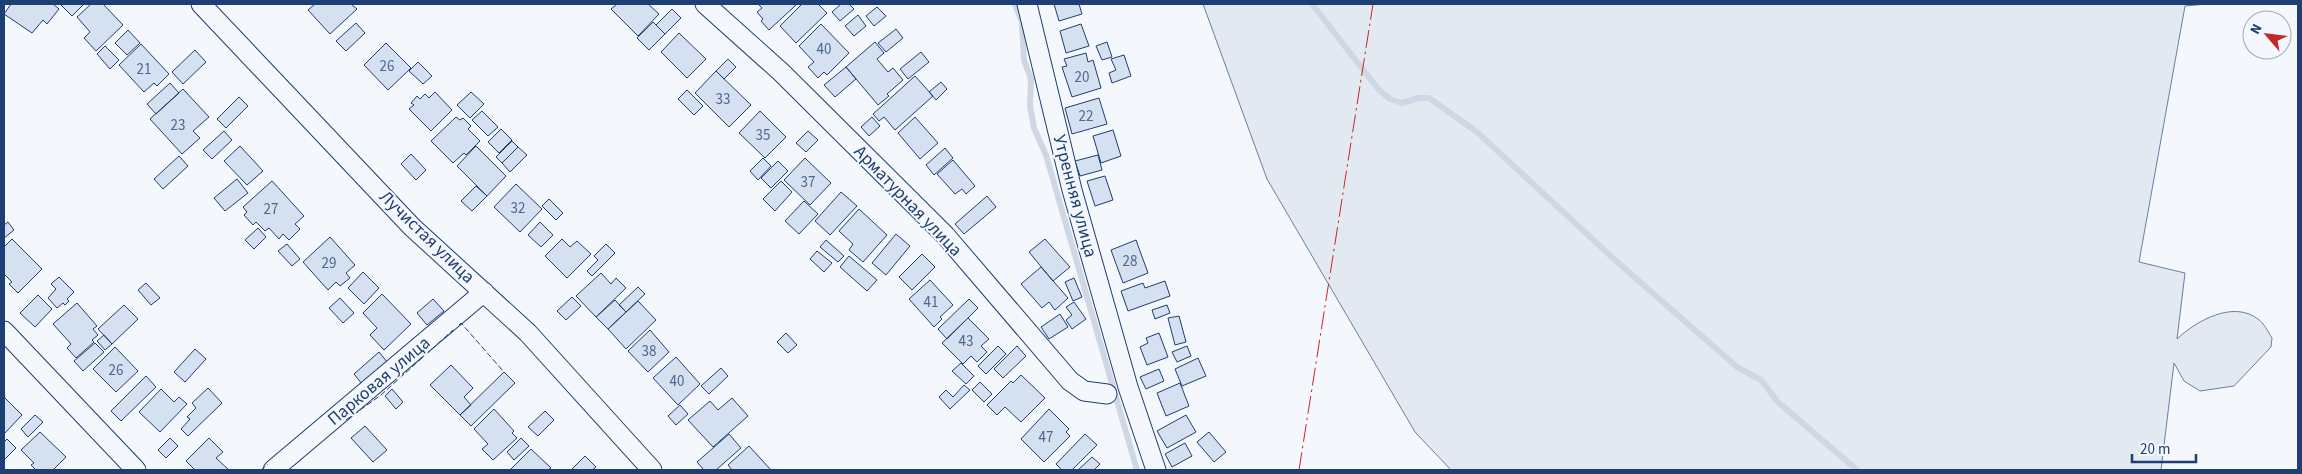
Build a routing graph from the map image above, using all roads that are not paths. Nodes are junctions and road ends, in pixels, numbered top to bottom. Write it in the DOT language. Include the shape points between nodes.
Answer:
graph roads {
  1 [pos="202,4"];
  2 [pos="705,4"];
  3 [pos="1027,4"];
  4 [pos="484,292"];
  5 [pos="4,331"];
  6 [pos="1118,390"];
  7 [pos="136,470"];
  8 [pos="273,470"];
  9 [pos="652,470"];
  10 [pos="1156,470"];
  1 -- 4 [label="street, Лучистая улица" via="412,227"];
  2 -- 6 [label="street, Арматурная улица" via="781,72 945,236 1070,381 1084,391"];
  3 -- 6 [label="street, Утренняя улица"];
  4 -- 8 [label="street, Парковая улица"];
  4 -- 9 [label="street, Лучистая улица" via="528,333"];
  5 -- 7 [label="street"];
  6 -- 10 [label="street"];
}
